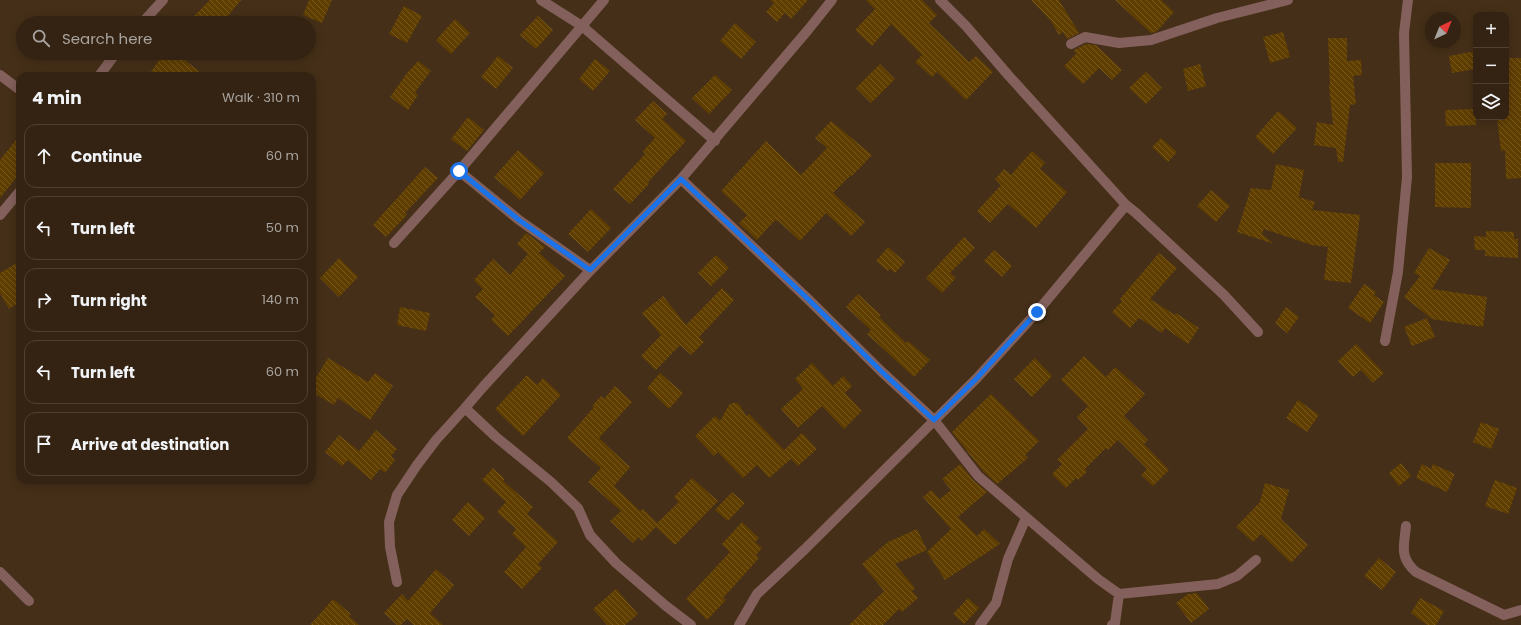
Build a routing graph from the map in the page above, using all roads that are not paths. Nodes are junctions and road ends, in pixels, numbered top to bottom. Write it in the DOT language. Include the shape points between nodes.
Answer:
graph roads {
  1 [pos="163,0"];
  2 [pos="541,0"];
  3 [pos="604,0"];
  4 [pos="832,0"];
  5 [pos="940,0"];
  6 [pos="1288,0"];
  7 [pos="1408,0"];
  8 [pos="148,16"];
  9 [pos="582,26"];
  10 [pos="1071,44"];
  11 [pos="111,60"];
  12 [pos="101,72"];
  13 [pos="0,75"];
  14 [pos="16,87"];
  15 [pos="715,141"];
  16 [pos="459,171"];
  17 [pos="681,179"];
  18 [pos="16,196"];
  19 [pos="1126,205"];
  20 [pos="0,215"];
  21 [pos="394,243"];
  22 [pos="590,270"];
  23 [pos="1258,332"];
  24 [pos="1385,341"];
  25 [pos="465,408"];
  26 [pos="934,420"];
  27 [pos="1026,518"];
  28 [pos="1406,526"];
  29 [pos="1256,560"];
  30 [pos="0,572"];
  31 [pos="397,582"];
  32 [pos="1119,594"];
  33 [pos="29,601"];
  34 [pos="1521,610"];
  35 [pos="692,625"];
  36 [pos="739,625"];
  37 [pos="980,625"];
  38 [pos="1112,625"];
  1 -- 8 [label="street"];
  2 -- 9 [label="street"];
  3 -- 9 [label="street"];
  4 -- 15 [label="street"];
  5 -- 19 [label="street"];
  6 -- 10 [label="street" via="1217,18 1151,40 1119,43 1085,37"];
  7 -- 24 [label="street" via="1404,33 1406,177 1398,272"];
  9 -- 15 [label="street"];
  9 -- 16 [label="street"];
  11 -- 12 [label="street"];
  13 -- 14 [label="street"];
  15 -- 17 [label="street"];
  16 -- 21 [label="street"];
  16 -- 22 [label="street" via="519,220"];
  17 -- 22 [label="street"];
  17 -- 26 [label="street"];
  18 -- 20 [label="street"];
  19 -- 23 [label="street" via="1224,295"];
  19 -- 26 [label="street" via="1012,340"];
  22 -- 25 [label="street"];
  25 -- 31 [label="street" via="436,440 397,495 389,522 390,547"];
  25 -- 35 [label="street" via="578,508 590,535 616,563"];
  26 -- 27 [label="street" via="978,476"];
  26 -- 36 [label="street" via="805,549 756,594"];
  27 -- 32 [label="street"];
  27 -- 37 [label="street" via="1008,559 996,603"];
  28 -- 34 [label="street" via="1404,553 1407,564 1416,572 1504,615"];
  29 -- 32 [label="street" via="1237,576 1218,584"];
  30 -- 33 [label="street"];
  32 -- 38 [label="street" via="1115,623"];
}
